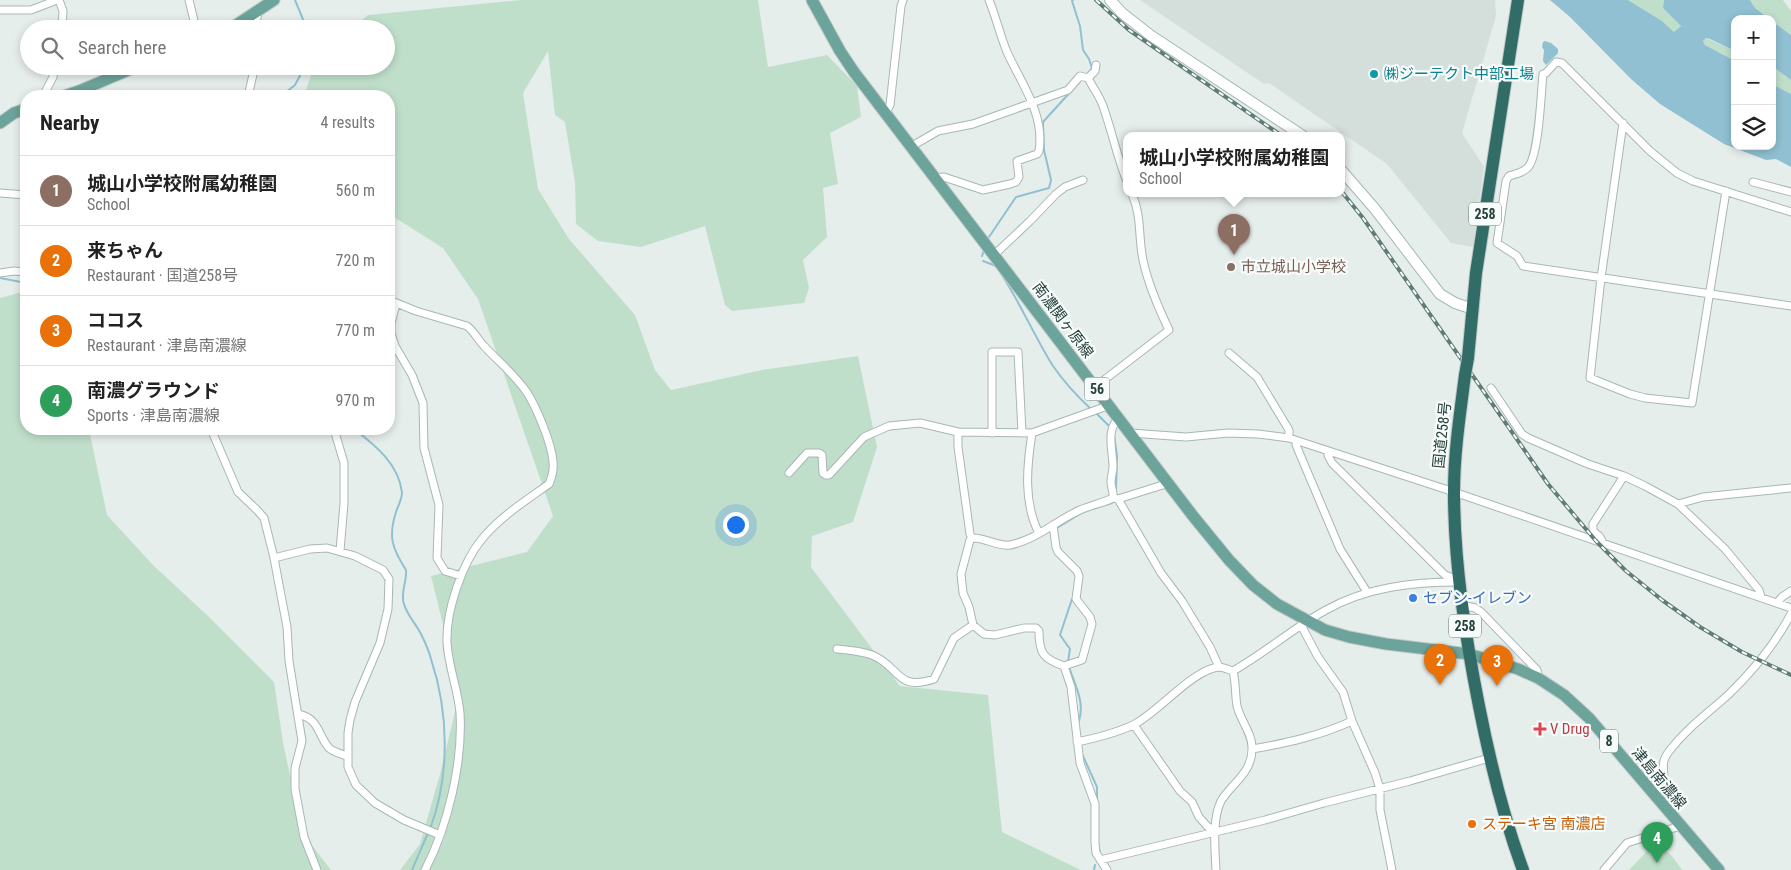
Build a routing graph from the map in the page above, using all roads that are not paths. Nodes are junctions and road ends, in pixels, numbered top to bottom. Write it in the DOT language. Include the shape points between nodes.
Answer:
graph roads {
  1 [pos="58,0"];
  2 [pos="189,0"];
  3 [pos="274,0"];
  4 [pos="812,0"];
  5 [pos="903,0"];
  6 [pos="989,0"];
  7 [pos="1110,0"];
  8 [pos="1518,0"];
  9 [pos="0,10"];
  10 [pos="257,12"];
  11 [pos="62,20"];
  12 [pos="194,20"];
  13 [pos="243,20"];
  14 [pos="257,20"];
  15 [pos="1096,65"];
  16 [pos="53,75"];
  17 [pos="117,75"];
  18 [pos="253,75"];
  19 [pos="1085,77"];
  20 [pos="47,90"];
  21 [pos="81,90"];
  22 [pos="249,90"];
  23 [pos="1033,104"];
  24 [pos="20,111"];
  25 [pos="886,113"];
  26 [pos="0,123"];
  27 [pos="1623,124"];
  28 [pos="1297,132"];
  29 [pos="912,146"];
  30 [pos="1123,171"];
  31 [pos="1345,174"];
  32 [pos="936,178"];
  33 [pos="1083,180"];
  34 [pos="1752,182"];
  35 [pos="1726,191"];
  36 [pos="1791,192"];
  37 [pos="0,193"];
  38 [pos="20,195"];
  39 [pos="1134,197"];
  40 [pos="1791,212"];
  41 [pos="994,255"];
  42 [pos="20,272"];
  43 [pos="0,273"];
  44 [pos="1600,278"];
  45 [pos="1710,294"];
  46 [pos="396,304"];
  47 [pos="1791,306"];
  48 [pos="395,308"];
  49 [pos="1473,309"];
  50 [pos="395,343"];
  51 [pos="1229,353"];
  52 [pos="1095,387"];
  53 [pos="1492,388"];
  54 [pos="1110,405"];
  55 [pos="1120,418"];
  56 [pos="958,432"];
  57 [pos="992,433"];
  58 [pos="1022,433"];
  59 [pos="1032,433"];
  60 [pos="1131,433"];
  61 [pos="214,435"];
  62 [pos="336,435"];
  63 [pos="1293,440"];
  64 [pos="1328,451"];
  65 [pos="789,473"];
  66 [pos="1624,476"];
  67 [pos="1169,483"];
  68 [pos="1791,488"];
  69 [pos="1454,492"];
  70 [pos="1115,499"];
  71 [pos="1678,504"];
  72 [pos="1053,525"];
  73 [pos="1039,533"];
  74 [pos="972,538"];
  75 [pos="1604,544"];
  76 [pos="340,550"];
  77 [pos="274,558"];
  78 [pos="461,576"];
  79 [pos="1459,582"];
  80 [pos="1791,591"];
  81 [pos="1367,592"];
  82 [pos="1761,597"];
  83 [pos="1777,603"];
  84 [pos="1462,605"];
  85 [pos="1791,608"];
  86 [pos="1791,614"];
  87 [pos="1305,623"];
  88 [pos="973,625"];
  89 [pos="837,649"];
  90 [pos="1469,654"];
  91 [pos="1064,666"];
  92 [pos="1219,667"];
  93 [pos="1233,671"];
  94 [pos="1538,678"];
  95 [pos="298,714"];
  96 [pos="1352,721"];
  97 [pos="1134,725"];
  98 [pos="1077,742"];
  99 [pos="1252,749"];
  100 [pos="348,756"];
  101 [pos="1489,758"];
  102 [pos="1380,789"];
  103 [pos="1654,794"];
  104 [pos="1680,826"];
  105 [pos="1216,832"];
  106 [pos="440,835"];
  107 [pos="1100,860"];
  108 [pos="317,870"];
  109 [pos="425,870"];
  110 [pos="1107,870"];
  111 [pos="1216,870"];
  112 [pos="1392,870"];
  113 [pos="1523,870"];
  114 [pos="1604,870"];
  115 [pos="1718,870"];
  1 -- 9 [label="street" via="31,10"];
  1 -- 11 [label="street"];
  2 -- 12 [label="street"];
  3 -- 10 [label="main road"];
  4 -- 25 [label="main road, 南濃関ヶ原線 / 56" via="840,50"];
  5 -- 25 [label="street" via="890,105"];
  6 -- 23 [label="street" via="1006,50"];
  7 -- 28 [label="street" via="1150,35"];
  8 -- 49 [label="highway, 国道258号 / 258"];
  10 -- 13 [label="main road"];
  10 -- 14 [label="street"];
  15 -- 19 [label="street" via="1095,71"];
  16 -- 20 [label="street"];
  17 -- 21 [label="main road"];
  18 -- 22 [label="street"];
  19 -- 23 [label="street" via="1068,90"];
  19 -- 30 [label="street" via="1103,106"];
  23 -- 29 [label="street" via="973,124 938,131"];
  23 -- 32 [label="street" via="1039,124 1039,151 1017,162 1019,177 1016,182 983,190 944,177"];
  24 -- 26 [label="main road"];
  25 -- 29 [label="main road, 南濃関ヶ原線 / 56"];
  27 -- 35 [label="street" via="1676,173"];
  27 -- 44 [label="street"];
  27 -- 44 [label="street" via="1562,63 1556,62 1543,74 1535,153 1529,167 1506,180 1498,244 1517,256 1523,266"];
  29 -- 32 [label="main road, 南濃関ヶ原線 / 56"];
  31 -- 49 [label="street" via="1440,294"];
  32 -- 41 [label="main road, 南濃関ヶ原線 / 56"];
  33 -- 41 [label="street" via="1056,194"];
  34 -- 36 [label="street"];
  35 -- 40 [label="street"];
  35 -- 45 [label="street"];
  37 -- 38 [label="street"];
  39 -- 52 [label="street" via="1138,206 1142,258 1168,330"];
  41 -- 52 [label="main road, 南濃関ヶ原線 / 56"];
  42 -- 43 [label="street"];
  44 -- 45 [label="street"];
  44 -- 45 [label="street" via="1590,378 1645,398 1692,403"];
  45 -- 47 [label="street"];
  46 -- 48 [label="street"];
  46 -- 78 [label="street" via="471,329 527,392 553,462 549,484 501,520 481,540"];
  49 -- 69 [label="highway, 国道258号 / 258, bridge"];
  50 -- 78 [label="street" via="423,403 424,448 439,505 437,558 445,571"];
  51 -- 63 [label="street" via="1257,377"];
  52 -- 54 [label="main road, 南濃関ヶ原線 / 56"];
  53 -- 66 [label="street" via="1522,434 1588,464"];
  54 -- 55 [label="main road, 南濃関ヶ原線 / 56"];
  54 -- 59 [label="street"];
  55 -- 60 [label="main road, 南濃関ヶ原線 / 56"];
  55 -- 70 [label="street" via="1114,421 1111,430 1111,484"];
  56 -- 57 [label="street"];
  56 -- 65 [label="street" via="920,423 889,426 864,438 830,476 823,473 822,455 819,453 807,453"];
  56 -- 74 [label="street"];
  57 -- 58 [label="street"];
  57 -- 58 [label="street" via="992,352 1018,352"];
  58 -- 59 [label="street"];
  59 -- 73 [label="street" via="1029,496 1032,521"];
  60 -- 63 [label="street" via="1186,437 1258,434"];
  60 -- 67 [label="main road, 南濃関ヶ原線 / 56"];
  61 -- 77 [label="street" via="238,492 264,518"];
  62 -- 76 [label="street" via="344,464"];
  63 -- 64 [label="street"];
  63 -- 81 [label="street" via="1340,550"];
  64 -- 69 [label="street"];
  64 -- 79 [label="street" via="1332,463 1414,546 1445,575"];
  66 -- 71 [label="street"];
  66 -- 75 [label="street" via="1593,524 1593,531"];
  67 -- 70 [label="street"];
  67 -- 87 [label="main road, 南濃関ヶ原線 / 56" via="1229,560 1253,585"];
  68 -- 71 [label="street" via="1703,497"];
  69 -- 75 [label="street"];
  69 -- 79 [label="highway, 国道258号 / 258"];
  70 -- 72 [label="street" via="1080,509"];
  70 -- 92 [label="street" via="1182,601"];
  71 -- 82 [label="street" via="1725,548 1759,590"];
  72 -- 73 [label="street"];
  72 -- 91 [label="street" via="1058,552 1077,571 1076,599 1092,624 1082,660"];
  73 -- 74 [label="street" via="1002,545"];
  74 -- 88 [label="street" via="961,574 962,594"];
  75 -- 82 [label="street"];
  76 -- 77 [label="street" via="310,549"];
  76 -- 100 [label="street" via="383,570 389,579 388,609 380,643 355,702 348,733"];
  77 -- 95 [label="street"];
  78 -- 106 [label="street" via="448,620 447,643 460,713 459,738 456,774"];
  79 -- 81 [label="street" via="1405,584"];
  79 -- 84 [label="highway, 国道258号 / 258"];
  80 -- 83 [label="street"];
  81 -- 87 [label="street" via="1324,610"];
  82 -- 83 [label="street"];
  83 -- 85 [label="street"];
  84 -- 90 [label="highway, 国道258号 / 258"];
  84 -- 94 [label="street" via="1481,612 1537,670"];
  86 -- 103 [label="street" via="1756,666 1667,753 1662,762 1662,786"];
  87 -- 90 [label="main road, 南濃関ヶ原線 / 56" via="1349,637 1386,644"];
  87 -- 93 [label="street"];
  87 -- 96 [label="street" via="1318,657 1343,692"];
  88 -- 89 [label="street" via="954,638 934,679 922,683 903,680 872,655"];
  88 -- 91 [label="street" via="984,634 996,635 1036,628 1041,652 1049,661"];
  90 -- 94 [label="main road, 津島南濃線 / 8"];
  90 -- 101 [label="highway, 国道258号 / 258"];
  91 -- 98 [label="street"];
  92 -- 93 [label="street"];
  92 -- 97 [label="street" via="1192,679"];
  93 -- 99 [label="street" via="1237,706"];
  94 -- 103 [label="main road, 津島南濃線 / 8" via="1564,695 1589,718"];
  95 -- 100 [label="street" via="316,724 329,748"];
  95 -- 108 [label="street" via="302,741 295,768 295,789 304,837"];
  96 -- 99 [label="street" via="1316,736"];
  96 -- 102 [label="street"];
  97 -- 98 [label="street"];
  97 -- 105 [label="street" via="1180,791 1192,802 1199,817"];
  98 -- 107 [label="street" via="1080,763 1094,804 1096,853"];
  99 -- 105 [label="street" via="1250,765 1222,801 1216,817"];
  100 -- 106 [label="street" via="350,774 367,797 404,820"];
  101 -- 102 [label="street"];
  101 -- 113 [label="highway, 国道258号 / 258"];
  102 -- 105 [label="street"];
  102 -- 112 [label="street" via="1380,810"];
  103 -- 104 [label="main road, 津島南濃線 / 8"];
  104 -- 114 [label="street" via="1628,843"];
  104 -- 115 [label="main road, 津島南濃線 / 8"];
  105 -- 107 [label="street"];
  105 -- 111 [label="street"];
  106 -- 109 [label="street"];
  107 -- 110 [label="street"];
}
